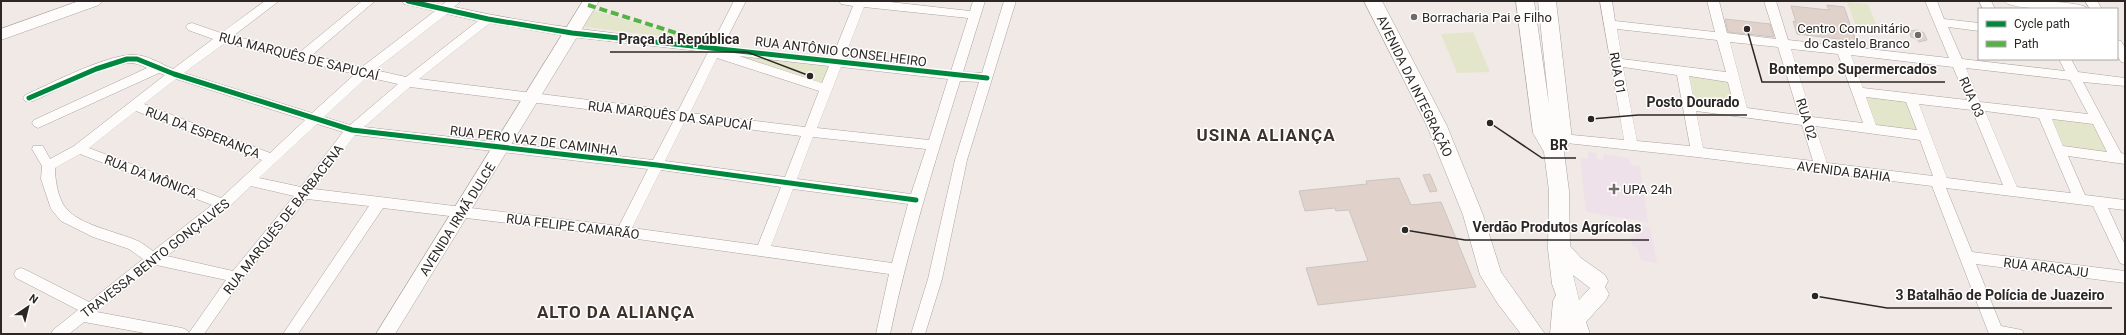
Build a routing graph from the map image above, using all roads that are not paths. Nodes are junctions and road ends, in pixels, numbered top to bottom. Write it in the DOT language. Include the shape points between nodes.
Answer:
graph roads {
  1 [pos="62,1"];
  2 [pos="94,1"];
  3 [pos="273,1"];
  4 [pos="369,1"];
  5 [pos="408,1"];
  6 [pos="455,1"];
  7 [pos="591,1"];
  8 [pos="740,1"];
  9 [pos="845,1"];
  10 [pos="979,1"];
  11 [pos="1010,1"];
  12 [pos="1373,1"];
  13 [pos="1525,1"];
  14 [pos="1547,1"];
  15 [pos="1555,1"];
  16 [pos="1606,1"];
  17 [pos="1713,1"];
  18 [pos="1770,1"];
  19 [pos="1931,1"];
  20 [pos="2010,1"];
  21 [pos="861,2"];
  22 [pos="2037,6"];
  23 [pos="2067,8"];
  24 [pos="445,9"];
  25 [pos="975,15"];
  26 [pos="488,19"];
  27 [pos="1940,22"];
  28 [pos="1,23"];
  29 [pos="1610,24"];
  30 [pos="192,27"];
  31 [pos="1978,27"];
  32 [pos="572,33"];
  33 [pos="1,35"];
  34 [pos="1724,37"];
  35 [pos="222,38"];
  36 [pos="1784,44"];
  37 [pos="715,50"];
  38 [pos="1843,50"];
  39 [pos="302,57"];
  40 [pos="2066,60"];
  41 [pos="838,62"];
  42 [pos="1616,62"];
  43 [pos="1957,63"];
  44 [pos="158,68"];
  45 [pos="1682,71"];
  46 [pos="364,72"];
  47 [pos="174,74"];
  48 [pos="956,76"];
  49 [pos="2074,76"];
  50 [pos="987,78"];
  51 [pos="1734,78"];
  52 [pos="408,82"];
  53 [pos="2125,82"];
  54 [pos="827,89"];
  55 [pos="1858,92"];
  56 [pos="532,97"];
  57 [pos="29,98"];
  58 [pos="1910,98"];
  59 [pos="133,105"];
  60 [pos="1688,105"];
  61 [pos="1975,105"];
  62 [pos="1742,112"];
  63 [pos="2043,113"];
  64 [pos="682,116"];
  65 [pos="314,119"];
  66 [pos="2096,120"];
  67 [pos="1808,121"];
  68 [pos="38,123"];
  69 [pos="1871,129"];
  70 [pos="352,130"];
  71 [pos="809,132"];
  72 [pos="1925,136"];
  73 [pos="933,145"];
  74 [pos="1558,145"];
  75 [pos="1631,146"];
  76 [pos="500,147"];
  77 [pos="79,149"];
  78 [pos="38,150"];
  79 [pos="2059,150"];
  80 [pos="1697,152"];
  81 [pos="2120,158"];
  82 [pos="272,159"];
  83 [pos="657,165"];
  84 [pos="48,166"];
  85 [pos="1822,168"];
  86 [pos="250,181"];
  87 [pos="1939,182"];
  88 [pos="791,183"];
  89 [pos="2013,192"];
  90 [pos="304,193"];
  91 [pos="2080,199"];
  92 [pos="916,200"];
  93 [pos="380,202"];
  94 [pos="2098,202"];
  95 [pos="223,204"];
  96 [pos="2125,205"];
  97 [pos="460,213"];
  98 [pos="623,232"];
  99 [pos="1559,249"];
  100 [pos="762,251"];
  101 [pos="1966,257"];
  102 [pos="2125,258"];
  103 [pos="154,259"];
  104 [pos="897,269"];
  105 [pos="21,274"];
  106 [pos="236,277"];
  107 [pos="2125,277"];
  108 [pos="86,312"];
  109 [pos="1571,329"];
  110 [pos="1529,330"];
  111 [pos="1996,333"];
  112 [pos="58,334"];
  113 [pos="182,334"];
  114 [pos="196,334"];
  115 [pos="290,334"];
  116 [pos="385,334"];
  117 [pos="883,334"];
  118 [pos="918,334"];
  119 [pos="2017,334"];
  1 -- 28 [label="main road"];
  2 -- 33 [label="main road"];
  3 -- 35 [label="street"];
  4 -- 39 [label="street"];
  5 -- 24 [label="street, RUA ANTÔNIO CONSELHEIRO"];
  6 -- 24 [label="street, TRAVESSA BENTO GONÇALVES"];
  7 -- 32 [label="main road, AVENIDA IRMÃ DULCE"];
  8 -- 37 [label="street"];
  9 -- 21 [label="street"];
  10 -- 25 [label="street"];
  11 -- 50 [label="street"];
  12 -- 110 [label="highway, AVENIDA DA INTEGRAÇÃO" via="1437,126 1473,215 1491,275"];
  13 -- 74 [label="highway" via="1543,133"];
  14 -- 74 [label="highway"];
  15 -- 74 [label="street" via="1569,125 1569,130"];
  16 -- 29 [label="street, RUA 01"];
  17 -- 34 [label="street"];
  18 -- 36 [label="street, RUA 02"];
  19 -- 27 [label="street, RUA 03"];
  20 -- 22 [label="street"];
  21 -- 25 [label="street"];
  21 -- 41 [label="street"];
  22 -- 23 [label="street"];
  24 -- 26 [label="street, RUA ANTÔNIO CONSELHEIRO"];
  24 -- 46 [label="street, TRAVESSA BENTO GONÇALVES"];
  25 -- 48 [label="street"];
  26 -- 32 [label="street, RUA ANTÔNIO CONSELHEIRO"];
  26 -- 52 [label="street, RUA MARQUÊS DE BARBACENA"];
  27 -- 31 [label="street"];
  27 -- 43 [label="street, RUA 03"];
  29 -- 34 [label="street"];
  29 -- 42 [label="street, RUA 01"];
  30 -- 35 [label="street, RUA MARQUÊS DE SAPUCAÍ"];
  32 -- 37 [label="street, RUA ANTÔNIO CONSELHEIRO"];
  32 -- 56 [label="main road, AVENIDA IRMÃ DULCE"];
  34 -- 36 [label="street"];
  34 -- 51 [label="street"];
  35 -- 39 [label="street, RUA MARQUÊS DE SAPUCAÍ"];
  35 -- 47 [label="street"];
  36 -- 38 [label="street"];
  36 -- 67 [label="street, RUA 02"];
  37 -- 41 [label="street, RUA ANTÔNIO CONSELHEIRO"];
  37 -- 54 [label="street, RUA ANTÔNIO CONSELHEIRO"];
  37 -- 64 [label="street"];
  38 -- 43 [label="street"];
  38 -- 55 [label="street"];
  39 -- 46 [label="street, RUA MARQUÊS DE SAPUCAÍ"];
  40 -- 49 [label="street"];
  41 -- 48 [label="street, RUA ANTÔNIO CONSELHEIRO"];
  41 -- 54 [label="street"];
  42 -- 45 [label="street"];
  42 -- 75 [label="street, RUA 01"];
  43 -- 49 [label="street"];
  43 -- 61 [label="street, RUA 03"];
  44 -- 47 [label="street, RUA PERO VAZ DE CAMINHA"];
  44 -- 57 [label="street, RUA PERO VAZ DE CAMINHA" via="141,60 127,59 67,80"];
  44 -- 68 [label="street"];
  45 -- 51 [label="street"];
  45 -- 60 [label="street"];
  46 -- 52 [label="street, RUA MARQUÊS DE SAPUCAÍ"];
  46 -- 65 [label="street, TRAVESSA BENTO GONÇALVES"];
  47 -- 59 [label="street"];
  47 -- 65 [label="street, RUA PERO VAZ DE CAMINHA"];
  48 -- 50 [label="street, RUA ANTÔNIO CONSELHEIRO"];
  48 -- 73 [label="street"];
  49 -- 53 [label="street"];
  49 -- 66 [label="street"];
  50 -- 118 [label="street" via="961,160 935,279"];
  51 -- 62 [label="street"];
  52 -- 56 [label="street, RUA MARQUÊS DA SAPUCAÍ"];
  52 -- 70 [label="street, RUA MARQUÊS DE BARBACENA"];
  54 -- 71 [label="street"];
  55 -- 58 [label="street"];
  55 -- 69 [label="street"];
  56 -- 64 [label="street, RUA MARQUÊS DA SAPUCAÍ"];
  56 -- 76 [label="main road, AVENIDA IRMÃ DULCE"];
  58 -- 61 [label="street"];
  58 -- 72 [label="street"];
  59 -- 77 [label="street"];
  59 -- 82 [label="street, RUA DA ESPERANÇA"];
  60 -- 62 [label="street"];
  60 -- 80 [label="street"];
  61 -- 63 [label="street"];
  61 -- 89 [label="street, RUA 03"];
  62 -- 67 [label="street"];
  63 -- 66 [label="street"];
  63 -- 79 [label="street"];
  64 -- 71 [label="street, RUA MARQUÊS DA SAPUCAÍ"];
  64 -- 83 [label="street"];
  65 -- 70 [label="street, RUA PERO VAZ DE CAMINHA"];
  65 -- 82 [label="street, TRAVESSA BENTO GONÇALVES"];
  66 -- 81 [label="street"];
  67 -- 69 [label="street"];
  67 -- 85 [label="street, RUA 02"];
  69 -- 72 [label="street"];
  70 -- 76 [label="street, RUA PERO VAZ DE CAMINHA"];
  70 -- 90 [label="street, RUA MARQUÊS DE BARBACENA"];
  71 -- 73 [label="street, RUA MARQUÊS DA SAPUCAÍ"];
  71 -- 88 [label="street"];
  72 -- 87 [label="street"];
  73 -- 92 [label="street"];
  74 -- 75 [label="street, AVENIDA BAHIA" via="1588,141"];
  74 -- 99 [label="highway"];
  75 -- 80 [label="street, AVENIDA BAHIA"];
  76 -- 83 [label="street, RUA PERO VAZ DE CAMINHA"];
  76 -- 97 [label="main road, AVENIDA IRMÃ DULCE"];
  77 -- 84 [label="street"];
  77 -- 95 [label="street, RUA DA MÔNICA"];
  78 -- 84 [label="street"];
  79 -- 81 [label="street"];
  79 -- 91 [label="street"];
  80 -- 85 [label="street, AVENIDA BAHIA"];
  82 -- 86 [label="street, TRAVESSA BENTO GONÇALVES"];
  83 -- 88 [label="street, RUA PERO VAZ DE CAMINHA"];
  83 -- 98 [label="street"];
  84 -- 103 [label="street" via="48,180 58,209 66,217 98,233 138,247"];
  85 -- 87 [label="street, AVENIDA BAHIA"];
  86 -- 90 [label="street, RUA FELIPE CAMARÃO"];
  86 -- 95 [label="street, TRAVESSA BENTO GONÇALVES"];
  87 -- 89 [label="street, AVENIDA BAHIA"];
  87 -- 101 [label="street"];
  88 -- 92 [label="street, RUA PERO VAZ DE CAMINHA"];
  88 -- 100 [label="street"];
  89 -- 91 [label="street, AVENIDA BAHIA"];
  90 -- 93 [label="street, RUA FELIPE CAMARÃO"];
  90 -- 106 [label="street, RUA MARQUÊS DE BARBACENA"];
  91 -- 94 [label="street, AVENIDA BAHIA"];
  92 -- 104 [label="street"];
  93 -- 97 [label="street, RUA FELIPE CAMARÃO"];
  93 -- 115 [label="street"];
  94 -- 96 [label="street, AVENIDA BAHIA"];
  94 -- 102 [label="street"];
  95 -- 103 [label="street, TRAVESSA BENTO GONÇALVES"];
  97 -- 98 [label="street, RUA FELIPE CAMARÃO"];
  97 -- 116 [label="main road, AVENIDA IRMÃ DULCE"];
  98 -- 100 [label="street, RUA FELIPE CAMARÃO"];
  99 -- 109 [label="highway"];
  99 -- 109 [label="highway" via="1597,287"];
  100 -- 104 [label="street, RUA FELIPE CAMARÃO"];
  101 -- 107 [label="street, RUA ARACAJU"];
  101 -- 111 [label="street"];
  103 -- 106 [label="street"];
  103 -- 108 [label="street, TRAVESSA BENTO GONÇALVES"];
  104 -- 117 [label="street"];
  105 -- 108 [label="street"];
  106 -- 114 [label="street, RUA MARQUÊS DE BARBACENA"];
  108 -- 112 [label="street, TRAVESSA BENTO GONÇALVES"];
  108 -- 113 [label="street"];
  111 -- 119 [label="street"];
}
